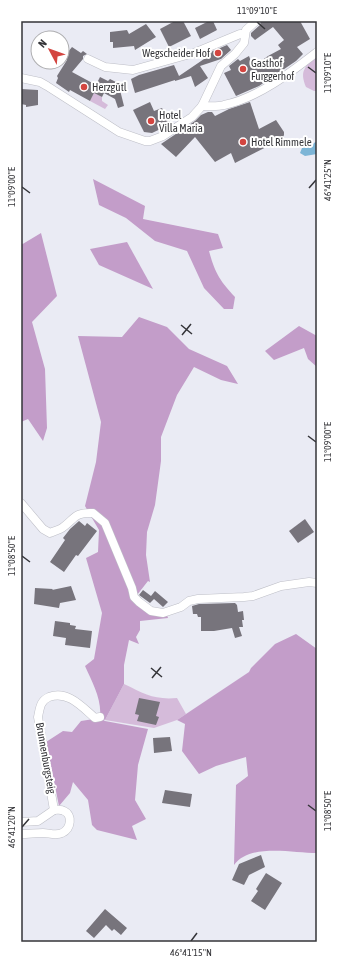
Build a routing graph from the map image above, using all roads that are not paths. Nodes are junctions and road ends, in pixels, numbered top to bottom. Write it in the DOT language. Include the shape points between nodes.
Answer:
graph roads {
  1 [pos="256,21"];
  2 [pos="245,34"];
  3 [pos="317,52"];
  4 [pos="88,59"];
  5 [pos="21,78"];
  6 [pos="202,106"];
  7 [pos="21,503"];
  8 [pos="317,583"];
  9 [pos="100,717"];
  10 [pos="54,810"];
  11 [pos="21,822"];
  12 [pos="21,834"];
  1 -- 2 [label="street"];
  2 -- 4 [label="street" via="194,53 133,70 105,67"];
  2 -- 6 [label="street" via="244,43 221,66"];
  3 -- 6 [label="street" via="271,86 254,94 224,105"];
  5 -- 6 [label="street" via="40,82 119,132 145,141 163,136 192,117"];
  7 -- 8 [label="street" via="43,529 50,533 62,529 72,518 83,512 93,513 105,523 134,597 151,611 163,613 198,599 253,596 281,586"];
  9 -- 10 [label="street, Brunnenburgsteig" via="94,718 65,696 44,699 40,705 38,717"];
  10 -- 11 [label="street" via="38,821"];
  10 -- 12 [label="street" via="62,810 69,817 69,826 63,833"];
}
